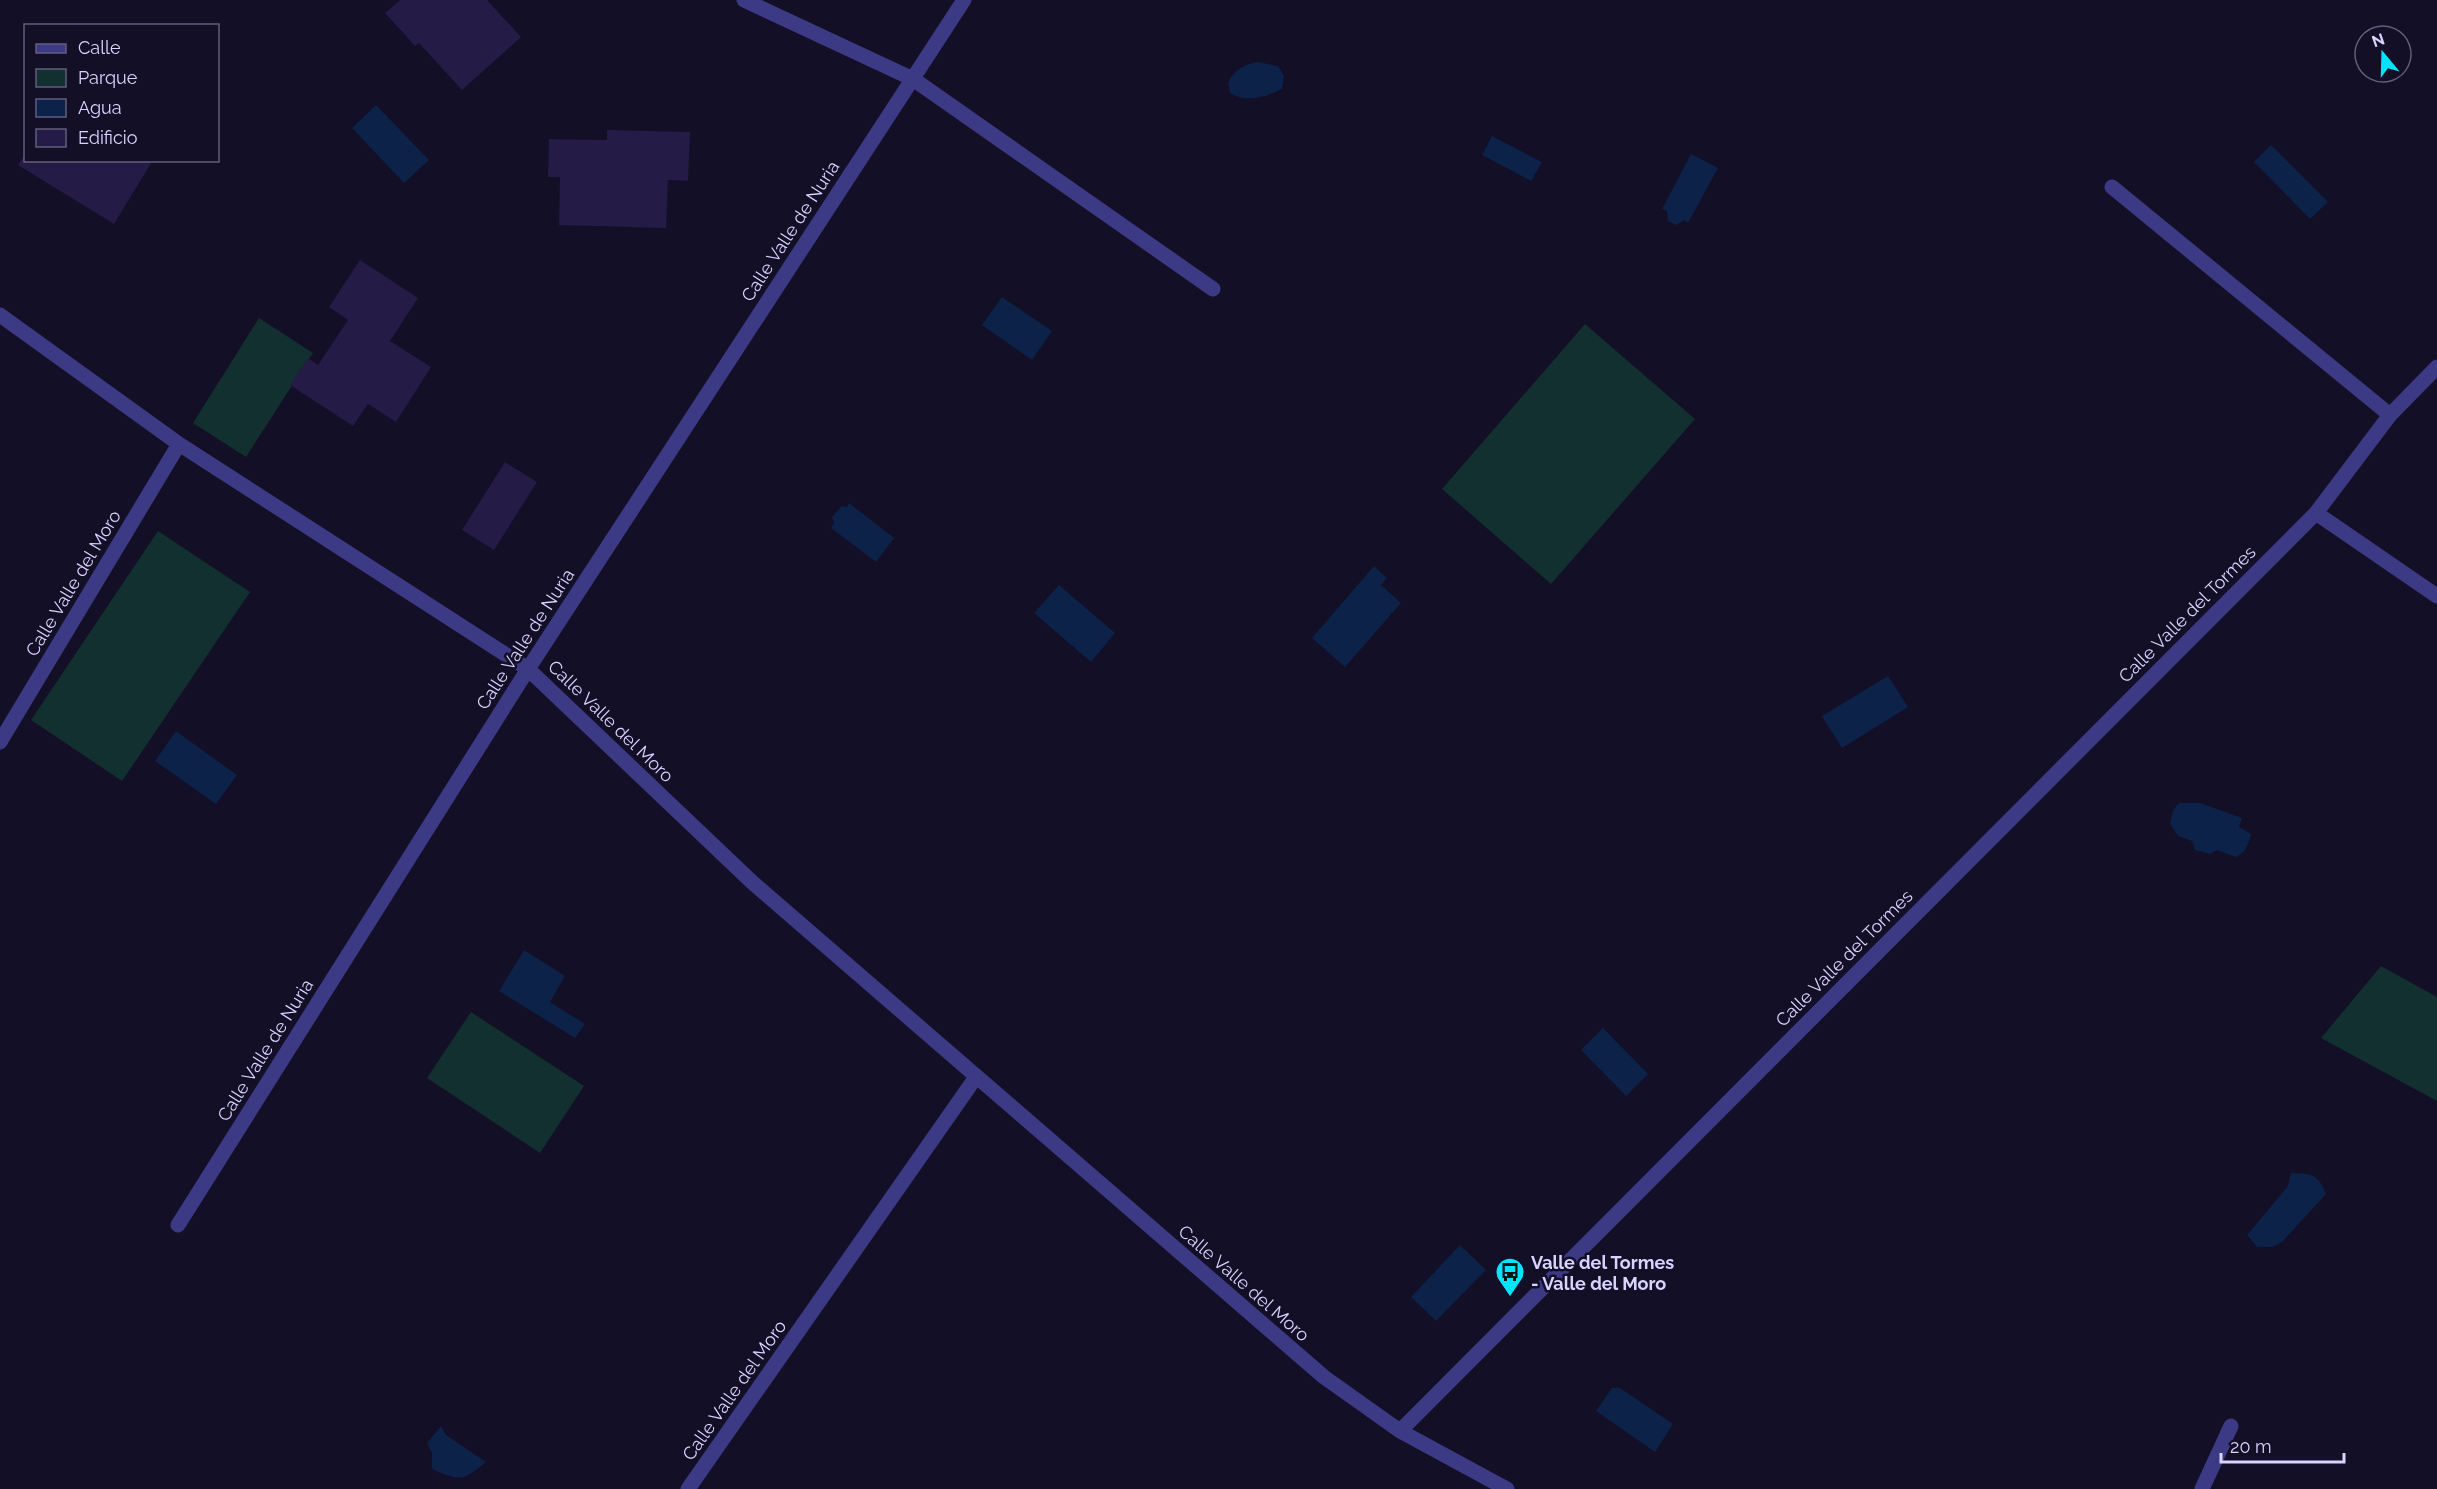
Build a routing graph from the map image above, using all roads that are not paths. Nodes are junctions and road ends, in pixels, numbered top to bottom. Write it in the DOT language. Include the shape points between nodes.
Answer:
graph roads {
  1 [pos="744,0"];
  2 [pos="964,0"];
  3 [pos="913,79"];
  4 [pos="2112,187"];
  5 [pos="1213,290"];
  6 [pos="0,315"];
  7 [pos="2437,367"];
  8 [pos="2390,415"];
  9 [pos="180,444"];
  10 [pos="2316,513"];
  11 [pos="2437,596"];
  12 [pos="528,669"];
  13 [pos="0,742"];
  14 [pos="976,1077"];
  15 [pos="178,1225"];
  16 [pos="2231,1426"];
  17 [pos="1400,1431"];
  18 [pos="688,1489"];
  19 [pos="1507,1489"];
  20 [pos="2202,1489"];
  1 -- 3 [label="street"];
  2 -- 3 [label="street, Calle Valle de Nuria"];
  3 -- 5 [label="street"];
  3 -- 12 [label="street, Calle Valle de Nuria"];
  4 -- 8 [label="street"];
  6 -- 9 [label="street, Calle Valle del Moro"];
  7 -- 8 [label="street, Calle Valle del Tormes"];
  8 -- 10 [label="street, Calle Valle del Tormes"];
  9 -- 12 [label="street, Calle Valle del Moro"];
  9 -- 13 [label="street, Calle Valle del Moro"];
  10 -- 11 [label="street"];
  10 -- 17 [label="street, Calle Valle del Tormes"];
  12 -- 14 [label="street, Calle Valle del Moro" via="753,883"];
  12 -- 15 [label="street, Calle Valle de Nuria"];
  14 -- 17 [label="street, Calle Valle del Moro" via="1324,1377"];
  14 -- 18 [label="street, Calle Valle del Moro"];
  16 -- 20 [label="street"];
  17 -- 19 [label="street, Calle Valle del Moro"];
}
